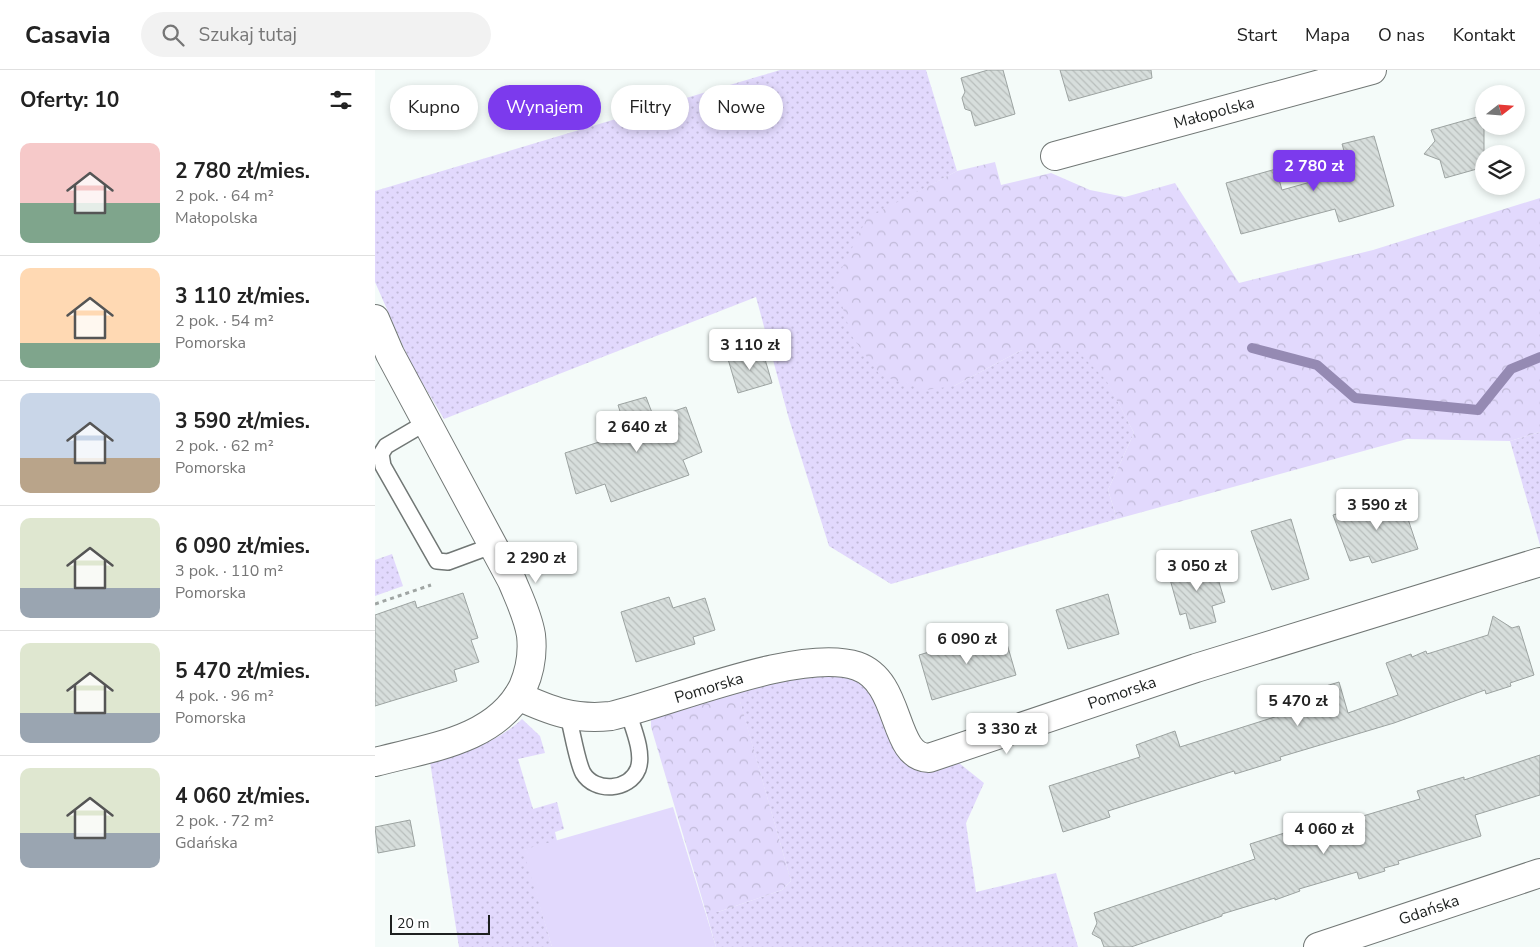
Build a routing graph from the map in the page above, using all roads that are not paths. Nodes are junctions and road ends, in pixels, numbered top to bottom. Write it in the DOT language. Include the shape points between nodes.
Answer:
graph roads {
  1 [pos="1372,70"];
  2 [pos="1055,156"];
  3 [pos="375,319"];
  4 [pos="427,422"];
  5 [pos="493,546"];
  6 [pos="1540,562"];
  7 [pos="518,696"];
  8 [pos="628,712"];
  9 [pos="568,716"];
  10 [pos="375,762"];
  11 [pos="1540,873"];
  12 [pos="1318,947"];
  1 -- 2 [label="street, Małopolska"];
  3 -- 4 [label="street"];
  4 -- 5 [label="street"];
  4 -- 5 [label="lane" via="386,446 381,454 383,466 437,561 448,562"];
  5 -- 7 [label="street" via="512,581 531,635 528,676"];
  6 -- 8 [label="street, Pomorska" via="1196,668 929,758 920,758 912,753 905,743 894,706 878,682 860,667 837,661 787,667 744,677"];
  7 -- 9 [label="street, Pomorska"];
  7 -- 10 [label="street" via="508,711 477,732"];
  8 -- 9 [label="street, Pomorska" via="591,718"];
  8 -- 9 [label="lane" via="639,751 638,769 628,782 611,788 596,784 583,773"];
  11 -- 12 [label="street, Gdańska"];
}
